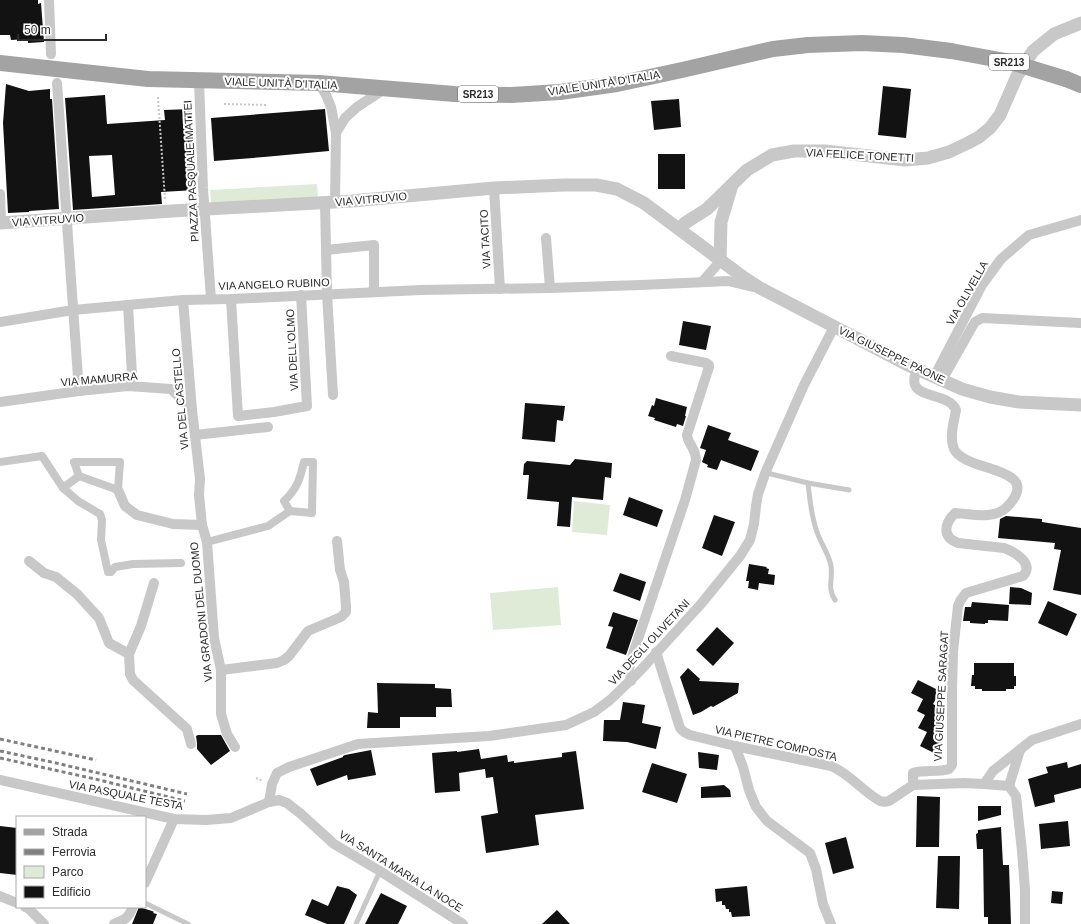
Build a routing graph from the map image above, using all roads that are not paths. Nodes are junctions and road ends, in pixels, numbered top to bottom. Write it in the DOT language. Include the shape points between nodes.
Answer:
graph roads {
  1 [pos="49,0"];
  2 [pos="1081,23"];
  3 [pos="51,54"];
  4 [pos="0,64"];
  5 [pos="199,80"];
  6 [pos="57,83"];
  7 [pos="319,83"];
  8 [pos="1081,85"];
  9 [pos="386,88"];
  10 [pos="336,133"];
  11 [pos="733,184"];
  12 [pos="494,188"];
  13 [pos="0,194"];
  14 [pos="330,203"];
  15 [pos="204,209"];
  16 [pos="67,219"];
  17 [pos="1081,220"];
  18 [pos="1,223"];
  19 [pos="679,229"];
  20 [pos="546,238"];
  21 [pos="326,250"];
  22 [pos="720,260"];
  23 [pos="702,282"];
  24 [pos="550,288"];
  25 [pos="760,288"];
  26 [pos="500,289"];
  27 [pos="374,292"];
  28 [pos="327,294"];
  29 [pos="301,296"];
  30 [pos="212,299"];
  31 [pos="231,299"];
  32 [pos="183,300"];
  33 [pos="128,306"];
  34 [pos="73,310"];
  35 [pos="0,322"];
  36 [pos="1081,323"];
  37 [pos="834,327"];
  38 [pos="671,356"];
  39 [pos="917,369"];
  40 [pos="938,378"];
  41 [pos="128,386"];
  42 [pos="78,391"];
  43 [pos="333,395"];
  44 [pos="0,402"];
  45 [pos="1081,405"];
  46 [pos="192,410"];
  47 [pos="268,427"];
  48 [pos="195,435"];
  49 [pos="0,462"];
  50 [pos="766,471"];
  51 [pos="79,476"];
  52 [pos="808,483"];
  53 [pos="63,488"];
  54 [pos="118,490"];
  55 [pos="849,490"];
  56 [pos="199,496"];
  57 [pos="290,511"];
  58 [pos="202,526"];
  59 [pos="207,542"];
  60 [pos="337,542"];
  61 [pos="29,561"];
  62 [pos="181,563"];
  63 [pos="154,583"];
  64 [pos="836,600"];
  65 [pos="656,652"];
  66 [pos="129,654"];
  67 [pos="221,670"];
  68 [pos="631,680"];
  69 [pos="1081,724"];
  70 [pos="191,744"];
  71 [pos="735,746"];
  72 [pos="235,748"];
  73 [pos="1020,750"];
  74 [pos="0,780"];
  75 [pos="984,784"];
  76 [pos="913,785"];
  77 [pos="1009,786"];
  78 [pos="269,802"];
  79 [pos="174,819"];
  80 [pos="380,871"];
  81 [pos="146,881"];
  82 [pos="0,896"];
  83 [pos="16,903"];
  84 [pos="146,903"];
  85 [pos="28,908"];
  86 [pos="132,908"];
  87 [pos="44,924"];
  88 [pos="114,924"];
  89 [pos="188,924"];
  90 [pos="356,924"];
  91 [pos="462,924"];
  92 [pos="831,924"];
  93 [pos="1025,924"];
  1 -- 3 [label="street"];
  2 -- 11 [label="street, VIA FELICE TONETTI" via="1054,34 1033,52 1017,76 1000,115 990,128 979,137 949,152 928,158 905,160 825,151 784,152 772,155 747,170"];
  4 -- 5 [label="main road, VIALE UNITÀ D'ITALIA / SR213" via="148,79"];
  5 -- 7 [label="main road, VIALE UNITÀ D'ITALIA / SR213"];
  5 -- 15 [label="street, PIAZZA PASQUALE MATTEI"];
  6 -- 16 [label="street"];
  7 -- 9 [label="main road, VIALE UNITÀ D'ITALIA / SR213"];
  7 -- 10 [label="street" via="331,107"];
  8 -- 9 [label="main road, VIALE UNITÀ D'ITALIA / SR213, bridge" via="1011,62 952,51 876,44 808,45 772,49 617,84 560,92 462,94"];
  9 -- 10 [label="street" via="357,107 345,118"];
  10 -- 14 [label="street"];
  11 -- 19 [label="street, VIA FELICE TONETTI" via="707,209"];
  11 -- 22 [label="street" via="721,222"];
  12 -- 14 [label="street, VIA VITRUVIO"];
  12 -- 19 [label="street, VIA VITRUVIO" via="596,185 617,189 644,203"];
  12 -- 26 [label="street, VIA TACITO"];
  13 -- 18 [label="street"];
  14 -- 15 [label="street, VIA VITRUVIO"];
  14 -- 21 [label="street"];
  15 -- 16 [label="street, VIA VITRUVIO"];
  15 -- 30 [label="street, PIAZZA PASQUALE MATTEI"];
  16 -- 18 [label="street, VIA VITRUVIO"];
  16 -- 34 [label="street"];
  17 -- 40 [label="street, VIA OLIVELLA" via="1029,235 1001,259 982,286"];
  19 -- 22 [label="street, VIA VITRUVIO"];
  20 -- 24 [label="street"];
  21 -- 27 [label="street" via="374,245"];
  21 -- 28 [label="street"];
  22 -- 23 [label="street"];
  22 -- 25 [label="street, VIA GIUSEPPE PAONE"];
  23 -- 24 [label="street, VIA ANGELO RUBINO"];
  23 -- 25 [label="street, VIA ANGELO RUBINO" via="728,281"];
  24 -- 26 [label="street, VIA ANGELO RUBINO"];
  25 -- 37 [label="street, VIA GIUSEPPE PAONE"];
  26 -- 27 [label="street, VIA ANGELO RUBINO"];
  27 -- 28 [label="street, VIA ANGELO RUBINO"];
  28 -- 29 [label="street, VIA ANGELO RUBINO"];
  28 -- 43 [label="street"];
  29 -- 31 [label="street, VIA ANGELO RUBINO"];
  29 -- 31 [label="street, VIA DELL'OLMO" via="307,406 238,416"];
  30 -- 31 [label="street, VIA ANGELO RUBINO"];
  30 -- 32 [label="street, VIA ANGELO RUBINO"];
  32 -- 33 [label="street, VIA ANGELO RUBINO"];
  32 -- 46 [label="street, VIA DEL CASTELLO"];
  33 -- 34 [label="street, VIA ANGELO RUBINO"];
  33 -- 41 [label="street" via="132,374"];
  34 -- 35 [label="street, VIA ANGELO RUBINO"];
  34 -- 42 [label="street"];
  36 -- 40 [label="street" via="982,318 975,322"];
  37 -- 39 [label="street, VIA GIUSEPPE PAONE"];
  37 -- 50 [label="street, VIA DEGLI OLIVETANI" via="804,385"];
  38 -- 68 [label="street" via="706,363 709,367 687,435 696,460 634,651 629,669"];
  39 -- 40 [label="street, VIA GIUSEPPE PAONE"];
  39 -- 76 [label="street, VIA GIUSEPPE SARAGAT" via="914,381 917,388 948,401 956,410 952,438 958,454 967,461 1006,474 1015,480 1018,486 1017,494 1012,501 998,514 989,516 955,513 947,525 947,535 958,543 1012,550 1024,562 1027,570 1023,576 966,593 960,601 953,659 952,765 943,771 913,773"];
  40 -- 45 [label="street, VIA GIUSEPPE PAONE" via="990,397 1019,402"];
  41 -- 42 [label="street, VIA MAMURRA"];
  41 -- 46 [label="street, VIA MAMURRA" via="171,389"];
  42 -- 44 [label="street, VIA MAMURRA"];
  46 -- 48 [label="street, VIA DEL CASTELLO"];
  47 -- 48 [label="street"];
  48 -- 56 [label="street, VIA DEL CASTELLO" via="200,479"];
  49 -- 53 [label="street" via="42,456"];
  50 -- 52 [label="lane"];
  50 -- 65 [label="street, VIA DEGLI OLIVETANI" via="758,494 750,540 701,604"];
  51 -- 53 [label="street"];
  51 -- 54 [label="street"];
  51 -- 54 [label="street" via="74,462 120,462"];
  52 -- 55 [label="lane"];
  52 -- 64 [label="lane" via="811,515 832,568 831,590"];
  53 -- 62 [label="street" via="78,501 100,514 101,540 110,572 115,567 133,564"];
  54 -- 58 [label="street" via="125,506 137,515 173,524"];
  56 -- 58 [label="street, VIA GRADONI DEL DUOMO"];
  57 -- 57 [label="street" via="312,513 313,462 304,462 300,480 292,494 284,501"];
  57 -- 59 [label="street" via="268,526"];
  58 -- 59 [label="street, VIA GRADONI DEL DUOMO"];
  59 -- 67 [label="street, VIA GRADONI DEL DUOMO" via="214,638"];
  60 -- 67 [label="street" via="346,612 341,617 308,631 284,660"];
  61 -- 66 [label="street" via="44,573 56,577 77,594 100,618 109,644"];
  63 -- 66 [label="street" via="141,626"];
  65 -- 68 [label="street, VIA DEGLI OLIVETANI"];
  65 -- 71 [label="street, VIA PIETRE COMPOSTA" via="680,728 690,735"];
  66 -- 70 [label="street" via="130,674 133,680 187,730"];
  67 -- 72 [label="street, VIA GRADONI DEL DUOMO" via="221,714 227,734"];
  68 -- 78 [label="street, VIA DEGLI OLIVETANI" via="594,712 566,725 489,736 358,744 278,773 272,784"];
  69 -- 73 [label="street" via="1032,740"];
  71 -- 76 [label="street, VIA PIETRE COMPOSTA" via="831,766 885,802"];
  71 -- 92 [label="street" via="756,807 767,821 810,853"];
  73 -- 75 [label="street" via="993,771"];
  73 -- 77 [label="street"];
  74 -- 79 [label="street, VIA PASQUALE TESTA"];
  75 -- 76 [label="street"];
  75 -- 77 [label="street"];
  77 -- 93 [label="street" via="1016,796 1025,890"];
  78 -- 79 [label="street, VIA PASQUALE TESTA" via="231,818"];
  78 -- 80 [label="street, VIA SANTA MARIA LA NOCE" via="287,802 334,844"];
  79 -- 81 [label="street"];
  80 -- 90 [label="lane"];
  80 -- 91 [label="street, VIA SANTA MARIA LA NOCE"];
  82 -- 83 [label="street"];
  84 -- 89 [label="lane"];
  85 -- 87 [label="street"];
  86 -- 88 [label="street" via="123,921"];
}
